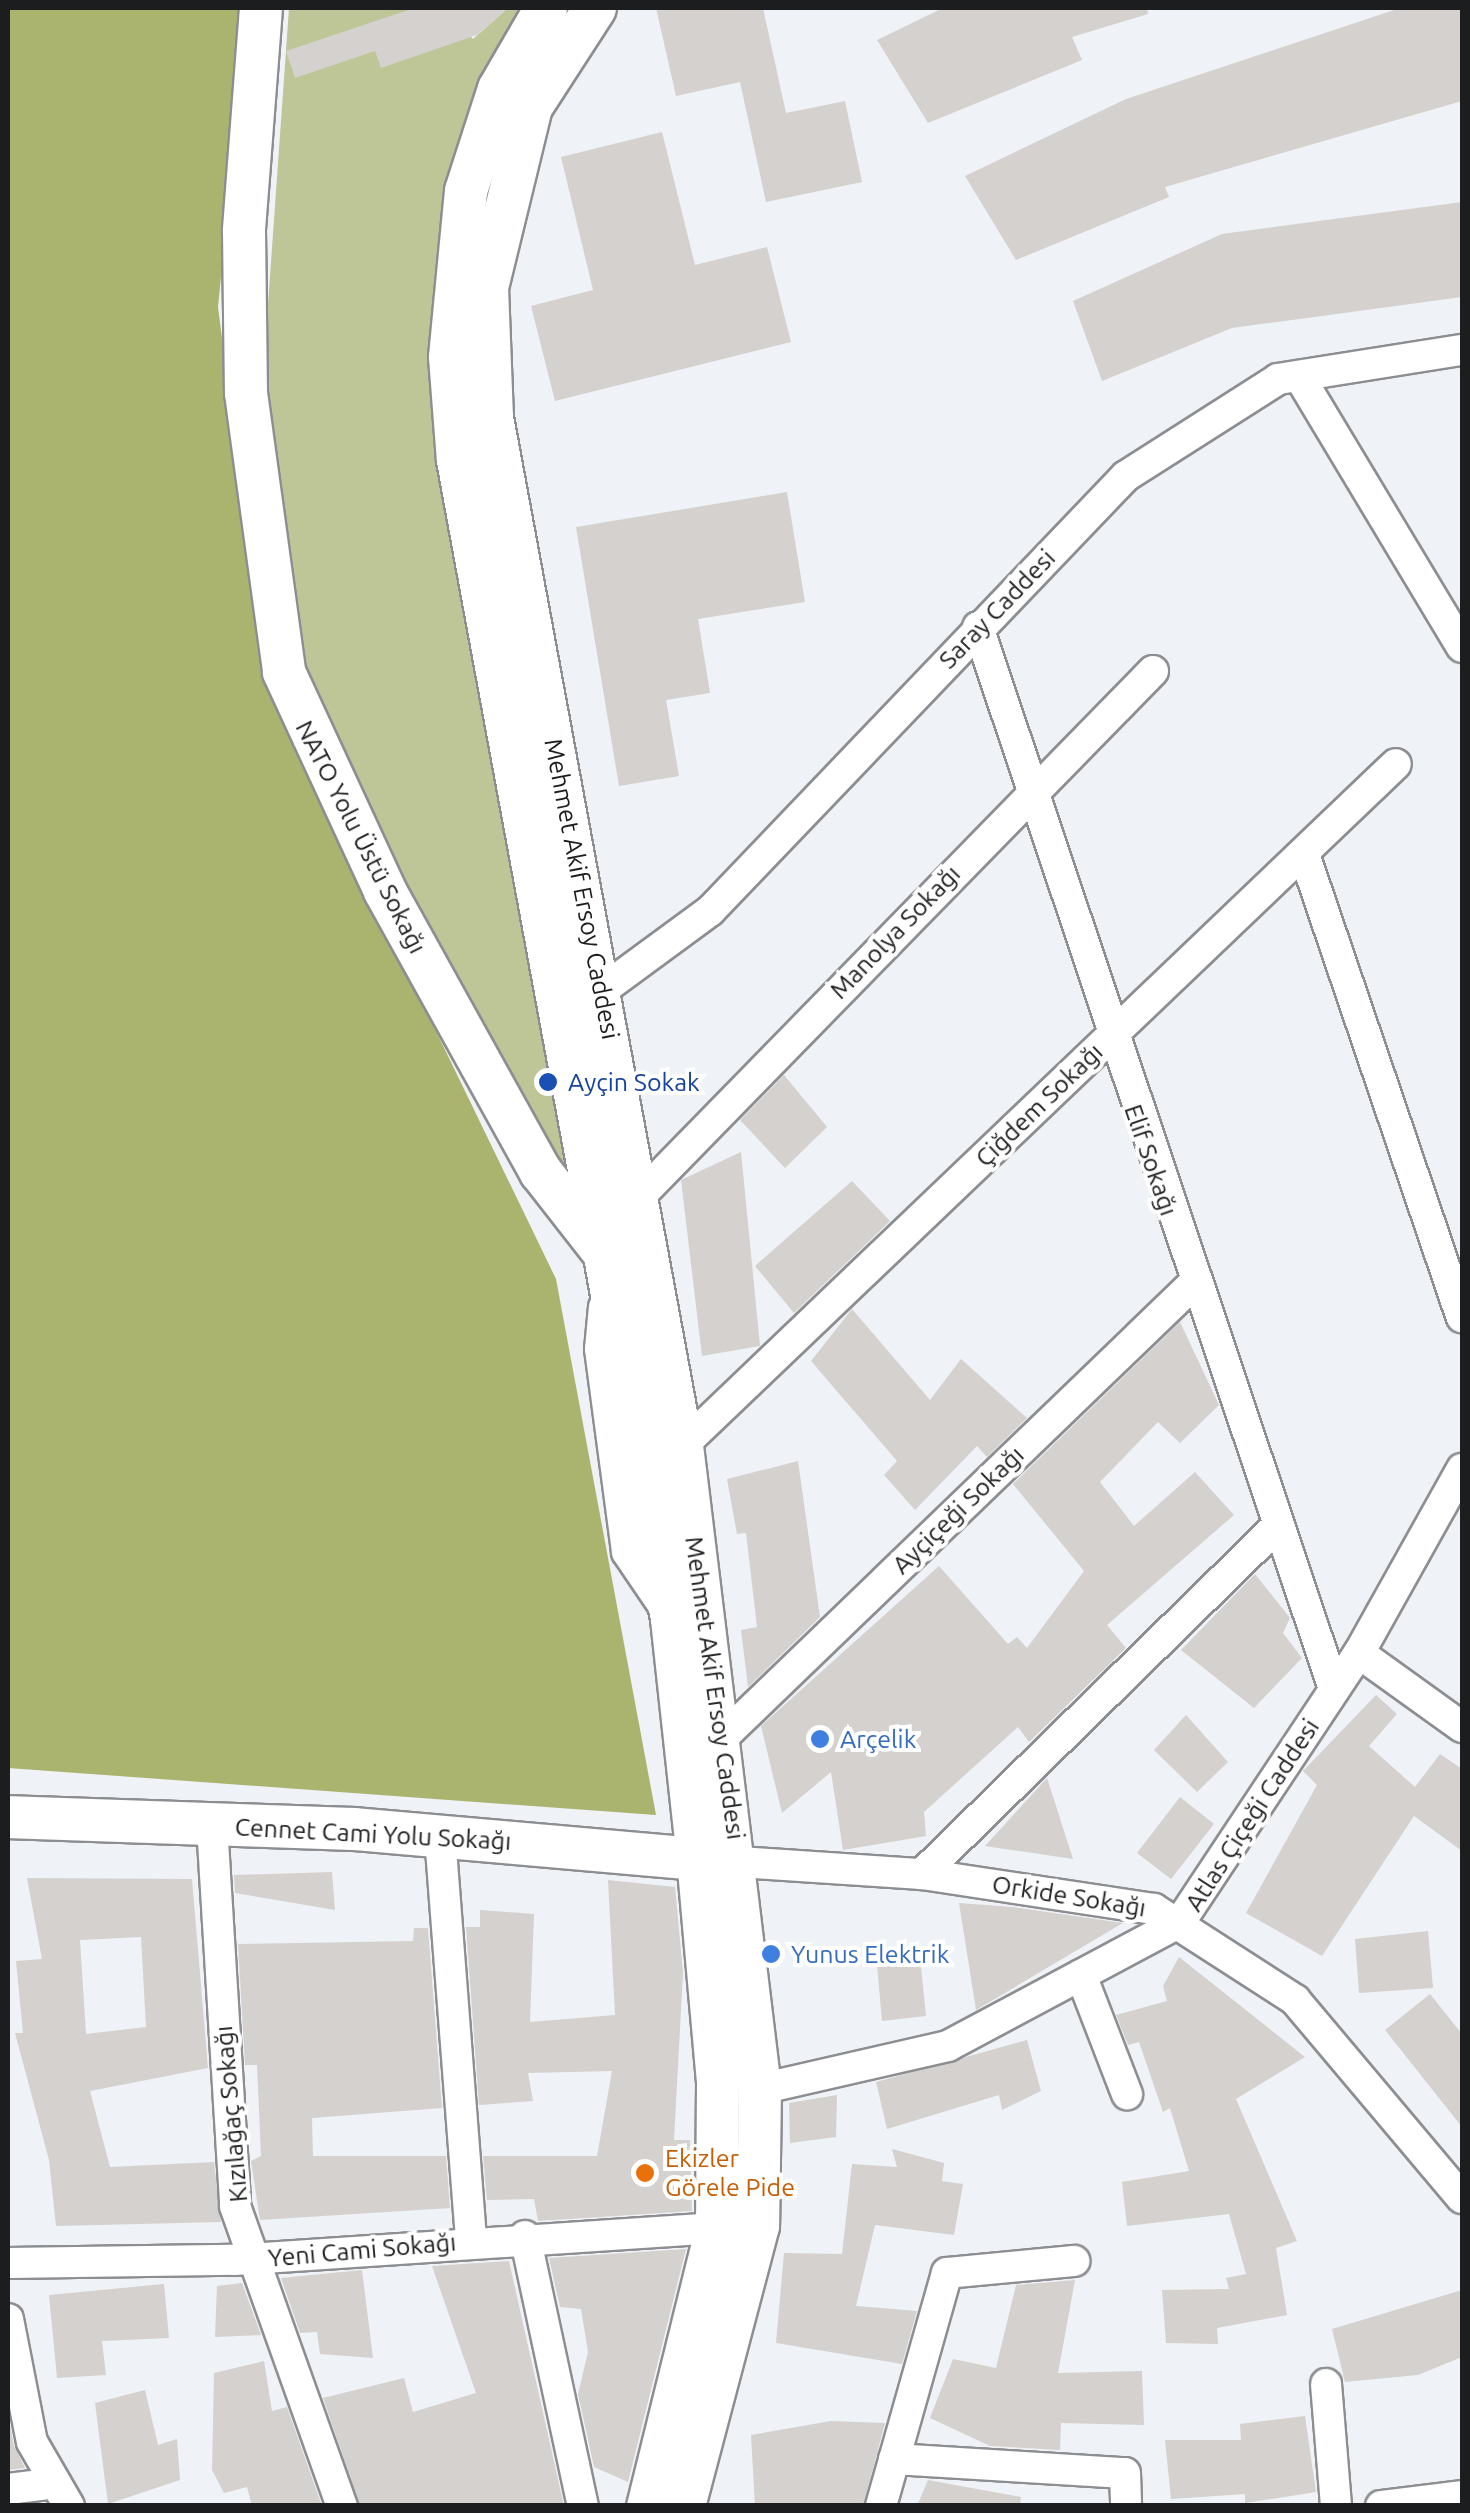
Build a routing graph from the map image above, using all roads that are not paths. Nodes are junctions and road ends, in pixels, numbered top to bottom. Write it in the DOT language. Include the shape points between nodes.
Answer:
graph roads {
  1 [pos="261,8"];
  2 [pos="546,8"];
  3 [pos="595,8"];
  4 [pos="1462,350"];
  5 [pos="1299,376"];
  6 [pos="978,628"];
  7 [pos="1462,647"];
  8 [pos="1152,671"];
  9 [pos="1396,764"];
  10 [pos="1033,789"];
  11 [pos="1306,860"];
  12 [pos="601,992"];
  13 [pos="561,1008"];
  14 [pos="1110,1038"];
  15 [pos="640,1196"];
  16 [pos="628,1256"];
  17 [pos="1193,1284"];
  18 [pos="1462,1317"];
  19 [pos="682,1446"];
  20 [pos="1462,1469"];
  21 [pos="1276,1528"];
  22 [pos="1359,1653"];
  23 [pos="1334,1690"];
  24 [pos="1462,1727"];
  25 [pos="723,1737"];
  26 [pos="8,1817"];
  27 [pos="212,1824"];
  28 [pos="440,1836"];
  29 [pos="718,1860"];
  30 [pos="922,1874"];
  31 [pos="1180,1922"];
  32 [pos="1081,1975"];
  33 [pos="739,2087"];
  34 [pos="1128,2094"];
  35 [pos="1462,2198"];
  36 [pos="737,2227"];
  37 [pos="525,2236"];
  38 [pos="471,2242"];
  39 [pos="260,2258"];
  40 [pos="1074,2261"];
  41 [pos="8,2263"];
  42 [pos="8,2319"];
  43 [pos="1326,2384"];
  44 [pos="894,2459"];
  45 [pos="8,2489"];
  46 [pos="62,2494"];
  47 [pos="1462,2501"];
  48 [pos="342,2506"];
  49 [pos="583,2506"];
  50 [pos="648,2506"];
  51 [pos="684,2506"];
  52 [pos="880,2506"];
  53 [pos="1126,2506"];
  54 [pos="1336,2506"];
  55 [pos="1381,2506"];
  1 -- 16 [label="main road, NATO Yolu Üstü Sokağı" via="244,231 246,392 284,672 385,892 541,1172"];
  2 -- 13 [label="main road, Mehmet Akif Ersoy Caddesi" via="499,89 466,192 450,358 458,460"];
  3 -- 12 [label="main road, Mehmet Akif Ersoy Caddesi" via="531,107 488,288 492,418"];
  4 -- 5 [label="street, Saray Caddesi"];
  5 -- 6 [label="street, Saray Caddesi" via="1278,379 1126,476"];
  5 -- 7 [label="street"];
  6 -- 10 [label="street, Elif Sokağı"];
  6 -- 12 [label="street, Saray Caddesi" via="710,911"];
  8 -- 10 [label="street, Manolya Sokağı"];
  9 -- 11 [label="street, Çiğdem Sokağı"];
  10 -- 14 [label="street, Elif Sokağı"];
  10 -- 15 [label="street, Manolya Sokağı"];
  11 -- 14 [label="street, Çiğdem Sokağı"];
  11 -- 18 [label="street"];
  12 -- 13 [label="main road"];
  12 -- 15 [label="main road, Mehmet Akif Ersoy Caddesi"];
  13 -- 16 [label="main road, Mehmet Akif Ersoy Caddesi"];
  14 -- 17 [label="street, Elif Sokağı"];
  14 -- 19 [label="street, Çiğdem Sokağı"];
  15 -- 16 [label="main road, Mehmet Akif Ersoy Caddesi"];
  16 -- 19 [label="main road, Mehmet Akif Ersoy Caddesi"];
  16 -- 29 [label="main road, Mehmet Akif Ersoy Caddesi" via="672,1619"];
  17 -- 21 [label="street, Elif Sokağı"];
  17 -- 25 [label="street, Ayçiçeği Sokağı"];
  19 -- 25 [label="main road, Mehmet Akif Ersoy Caddesi"];
  20 -- 22 [label="street, Atlas Çiçeği Caddesi"];
  21 -- 23 [label="street, Elif Sokağı"];
  21 -- 30 [label="street"];
  22 -- 23 [label="street, Atlas Çiçeği Caddesi"];
  22 -- 24 [label="street"];
  23 -- 31 [label="street, Atlas Çiçeği Caddesi"];
  25 -- 29 [label="main road, Mehmet Akif Ersoy Caddesi"];
  26 -- 27 [label="main road, Cennet Cami Yolu Sokağı"];
  27 -- 28 [label="main road, Cennet Cami Yolu Sokağı"];
  27 -- 39 [label="street, Kızılağaç Sokağı" via="236,2206"];
  28 -- 29 [label="main road, Cennet Cami Yolu Sokağı"];
  28 -- 38 [label="street"];
  29 -- 30 [label="street, Orkide Sokağı"];
  29 -- 33 [label="main road, Mehmet Akif Ersoy Caddesi"];
  30 -- 31 [label="street, Orkide Sokağı" via="1154,1909"];
  31 -- 32 [label="street, Atlas Çiçeği Caddesi"];
  31 -- 35 [label="street, Orkide Sokağı" via="1296,2000"];
  32 -- 33 [label="street, Atlas Çiçeği Caddesi" via="948,2046"];
  32 -- 34 [label="street"];
  33 -- 36 [label="main road, Mehmet Akif Ersoy Caddesi"];
  36 -- 37 [label="street, Yeni Cami Sokağı"];
  36 -- 50 [label="main road, Mehmet Akif Ersoy Caddesi"];
  36 -- 51 [label="main road, Mehmet Akif Ersoy Caddesi"];
  37 -- 38 [label="street, Yeni Cami Sokağı"];
  37 -- 49 [label="street"];
  38 -- 39 [label="street, Yeni Cami Sokağı"];
  39 -- 41 [label="street, Yeni Cami Sokağı"];
  39 -- 48 [label="street, Kızılağaç Sokağı"];
  40 -- 44 [label="street" via="948,2272"];
  42 -- 46 [label="street" via="32,2442"];
  43 -- 54 [label="street"];
  44 -- 52 [label="street"];
  44 -- 53 [label="street" via="1126,2473"];
  45 -- 46 [label="street"];
  47 -- 55 [label="street"];
}
